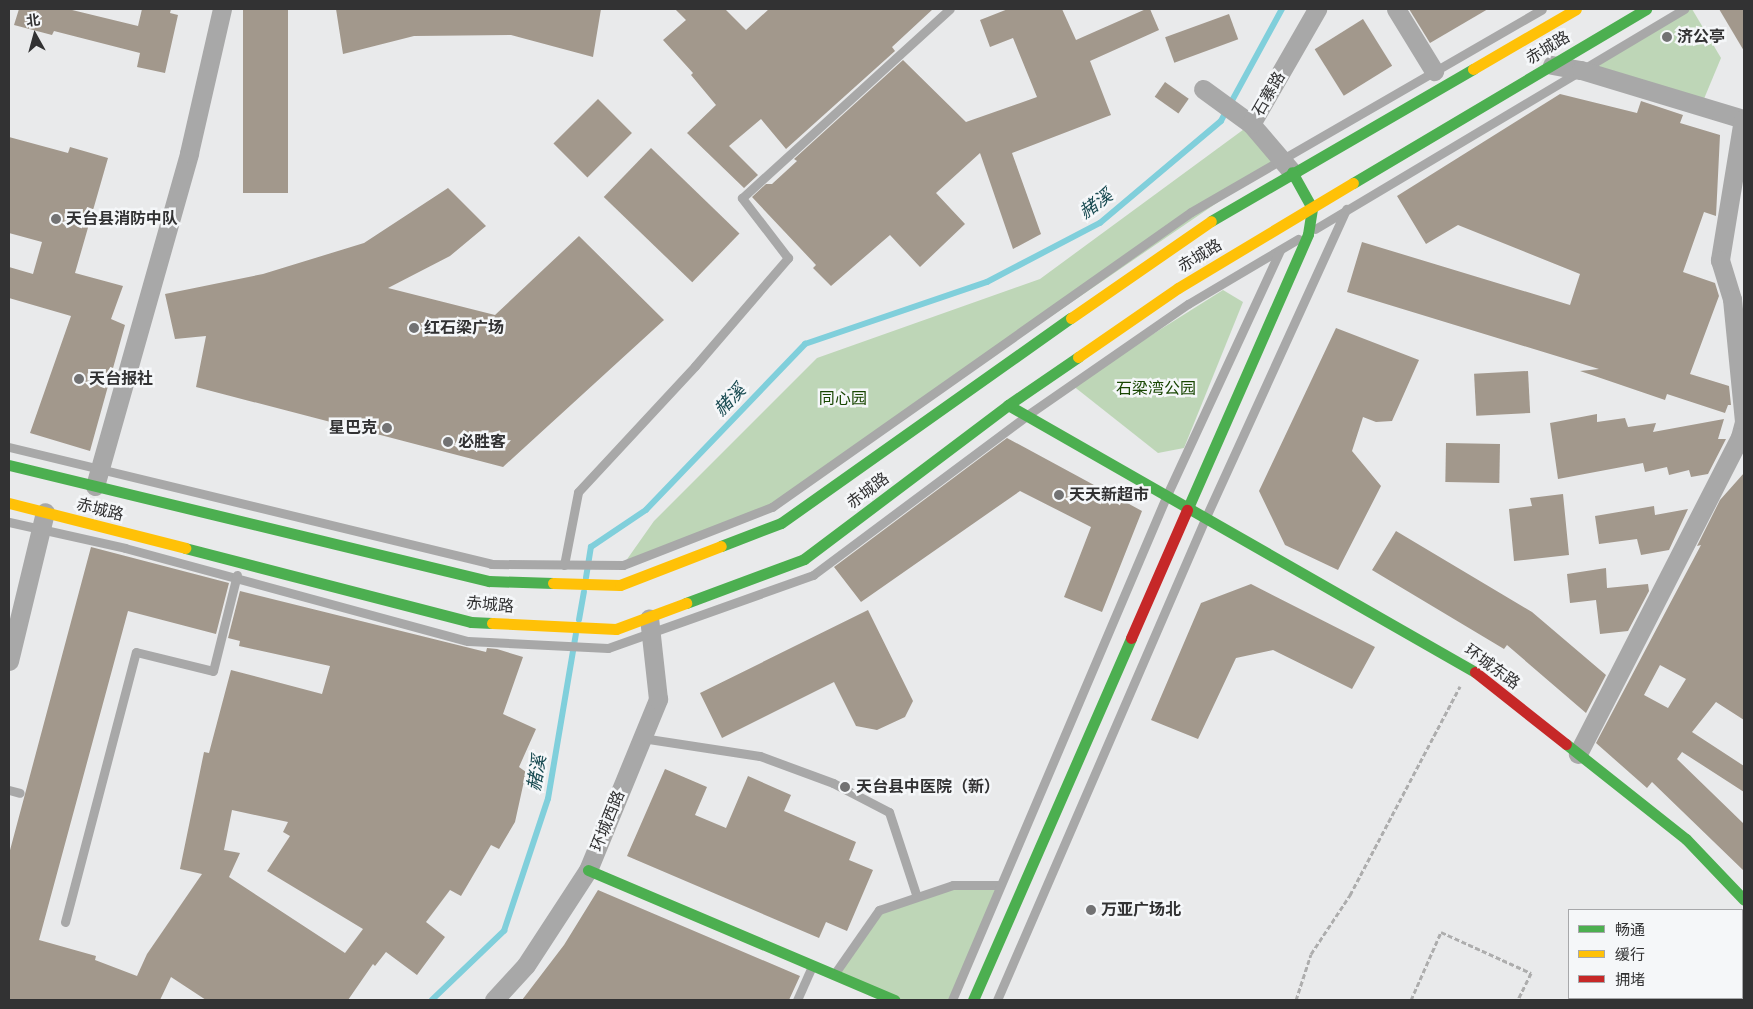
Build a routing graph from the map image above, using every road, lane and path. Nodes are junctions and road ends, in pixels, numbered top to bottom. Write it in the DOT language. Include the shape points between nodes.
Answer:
graph roads {
  1 [pos="222,9"];
  2 [pos="950,9"];
  3 [pos="1317,9"];
  4 [pos="1396,9"];
  5 [pos="1542,9"];
  6 [pos="1576,9"];
  7 [pos="1646,9"];
  8 [pos="1684,9"];
  9 [pos="1552,65"];
  10 [pos="1581,70"];
  11 [pos="1434,71"];
  12 [pos="1202,89"];
  13 [pos="1251,124"];
  14 [pos="1286,166"];
  15 [pos="1312,208"];
  16 [pos="1346,209"];
  17 [pos="1308,234"];
  18 [pos="1280,249"];
  19 [pos="1008,405"];
  20 [pos="1026,416"];
  21 [pos="9,447"];
  22 [pos="9,466"];
  23 [pos="98,478"];
  24 [pos="1166,497"];
  25 [pos="9,503"];
  26 [pos="1186,508"];
  27 [pos="45,512"];
  28 [pos="1205,519"];
  29 [pos="9,522"];
  30 [pos="240,563"];
  31 [pos="564,565"];
  32 [pos="236,579"];
  33 [pos="650,627"];
  34 [pos="9,661"];
  35 [pos="1469,667"];
  36 [pos="642,738"];
  37 [pos="1578,754"];
  38 [pos="9,790"];
  39 [pos="20,793"];
  40 [pos="588,870"];
  41 [pos="1000,884"];
  42 [pos="917,897"];
  43 [pos="1744,900"];
  44 [pos="65,922"];
  45 [pos="812,965"];
  46 [pos="834,974"];
  47 [pos="494,1000"];
  48 [pos="797,1000"];
  49 [pos="894,1000"];
  50 [pos="952,1000"];
  51 [pos="973,1000"];
  52 [pos="997,1000"];
  53 [pos="1296,1000"];
  54 [pos="1412,1000"];
  55 [pos="1518,1000"];
  1 -- 23 [label="street" via="189,153"];
  2 -- 31 [label="lane" via="742,198 788,258 695,366 578,492"];
  3 -- 13 [label="street, 石寨路"];
  4 -- 11 [label="street"];
  5 -- 11 [label="lane"];
  6 -- 14 [label="main road, 赤城路"];
  7 -- 9 [label="main road, 赤城路"];
  8 -- 10 [label="lane"];
  9 -- 10 [label="street"];
  9 -- 15 [label="main road, 赤城路"];
  10 -- 16 [label="lane"];
  10 -- 37 [label="street" via="1743,119 1720,260 1732,299 1744,422 1737,443"];
  11 -- 14 [label="lane"];
  12 -- 13 [label="street"];
  13 -- 14 [label="street, 石寨路"];
  14 -- 15 [label="main road"];
  14 -- 23 [label="main road, 赤城路" via="781,523 620,585 489,581 223,522"];
  14 -- 31 [label="lane" via="1191,212 772,507 623,565"];
  15 -- 17 [label="main road"];
  15 -- 19 [label="main road, 赤城路" via="1178,288"];
  16 -- 17 [label="lane"];
  16 -- 28 [label="lane"];
  17 -- 18 [label="lane"];
  17 -- 26 [label="main road"];
  18 -- 20 [label="lane" via="1188,304"];
  18 -- 24 [label="lane"];
  19 -- 20 [label="main road, 环城东路"];
  19 -- 33 [label="main road, 赤城路" via="804,559"];
  20 -- 24 [label="main road, 环城东路"];
  20 -- 33 [label="lane" via="813,575"];
  21 -- 23 [label="lane"];
  22 -- 23 [label="main road, 赤城路"];
  23 -- 31 [label="lane" via="491,564"];
  24 -- 26 [label="main road, 环城东路"];
  24 -- 41 [label="lane"];
  25 -- 27 [label="main road, 赤城路"];
  26 -- 28 [label="main road, 环城东路"];
  26 -- 51 [label="main road"];
  27 -- 30 [label="main road, 赤城路" via="217,551"];
  27 -- 34 [label="street"];
  28 -- 35 [label="main road, 环城东路"];
  28 -- 52 [label="lane"];
  29 -- 32 [label="lane" via="125,548"];
  30 -- 32 [label="lane"];
  30 -- 33 [label="main road, 赤城路" via="471,622 616,629"];
  32 -- 33 [label="lane" via="468,641 608,648"];
  32 -- 44 [label="lane" via="213,672 136,652"];
  33 -- 36 [label="street, 环城西路" via="658,699"];
  35 -- 37 [label="main road, 环城东路"];
  35 -- 53 [label="path" via="1350,895 1311,954"];
  36 -- 40 [label="street, 环城西路"];
  36 -- 42 [label="lane" via="760,756 833,783 888,812"];
  37 -- 43 [label="main road, 环城东路" via="1686,839"];
  38 -- 39 [label="lane"];
  40 -- 45 [label="main road"];
  40 -- 47 [label="street, 环城西路" via="526,965"];
  41 -- 42 [label="lane" via="953,885"];
  41 -- 50 [label="lane"];
  42 -- 46 [label="lane" via="878,910"];
  45 -- 46 [label="main road"];
  45 -- 48 [label="lane"];
  46 -- 49 [label="main road"];
  54 -- 55 [label="path" via="1441,932 1531,973"];
}
